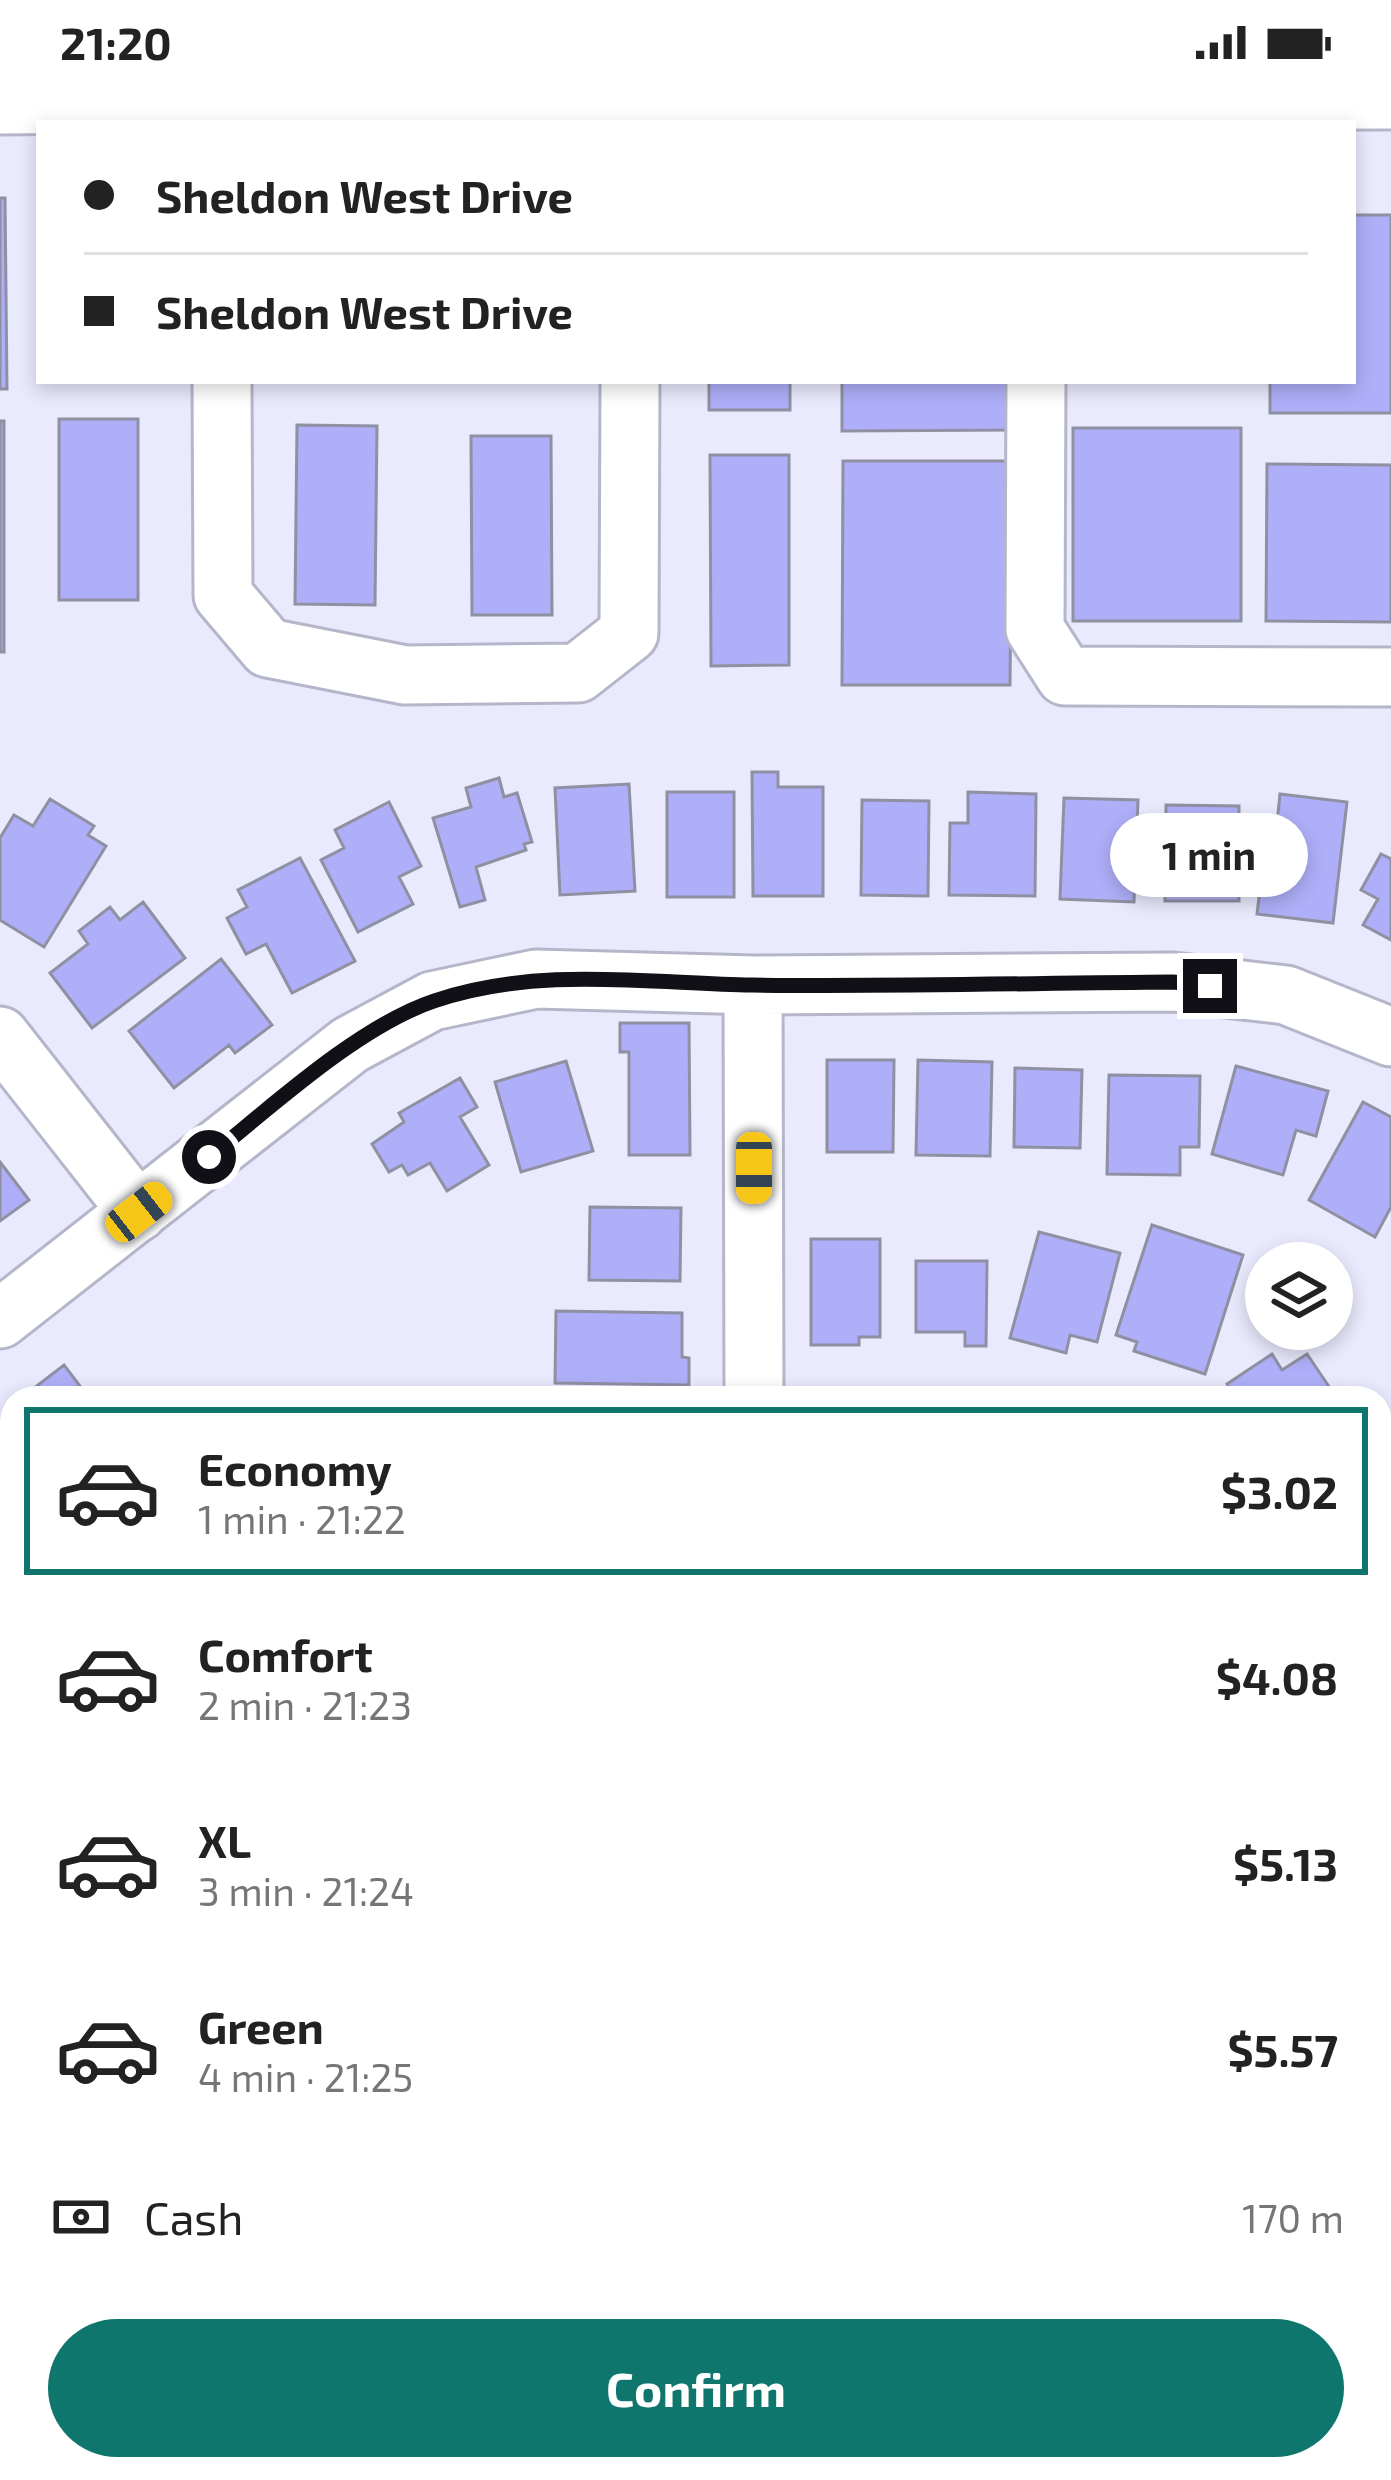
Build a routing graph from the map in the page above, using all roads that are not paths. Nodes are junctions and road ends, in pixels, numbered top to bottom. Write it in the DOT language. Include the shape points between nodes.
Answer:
graph roads {
  1 [pos="489,90"];
  2 [pos="387,91"];
  3 [pos="1391,100"];
  4 [pos="0,105"];
  5 [pos="1039,111"];
  6 [pos="632,112"];
  7 [pos="221,113"];
  8 [pos="223,384"];
  9 [pos="630,384"];
  10 [pos="1036,384"];
  11 [pos="1391,677"];
  12 [pos="753,985"];
  13 [pos="0,1036"];
  14 [pos="1391,1037"];
  15 [pos="139,1212"];
  16 [pos="0,1318"];
  17 [pos="754,1386"];
  1 -- 2 [label="street"];
  1 -- 6 [label="street"];
  2 -- 7 [label="street"];
  3 -- 5 [label="street"];
  4 -- 7 [label="street"];
  5 -- 6 [label="street"];
  8 -- 9 [label="street" via="223,595 268,648 405,675 578,673 628,633"];
  10 -- 11 [label="street" via="1034,629 1065,676"];
  12 -- 14 [label="street" via="1173,982 1286,995"];
  12 -- 15 [label="street" via="536,979 432,1001 350,1046"];
  12 -- 17 [label="street"];
  13 -- 15 [label="street"];
  15 -- 16 [label="street"];
}
